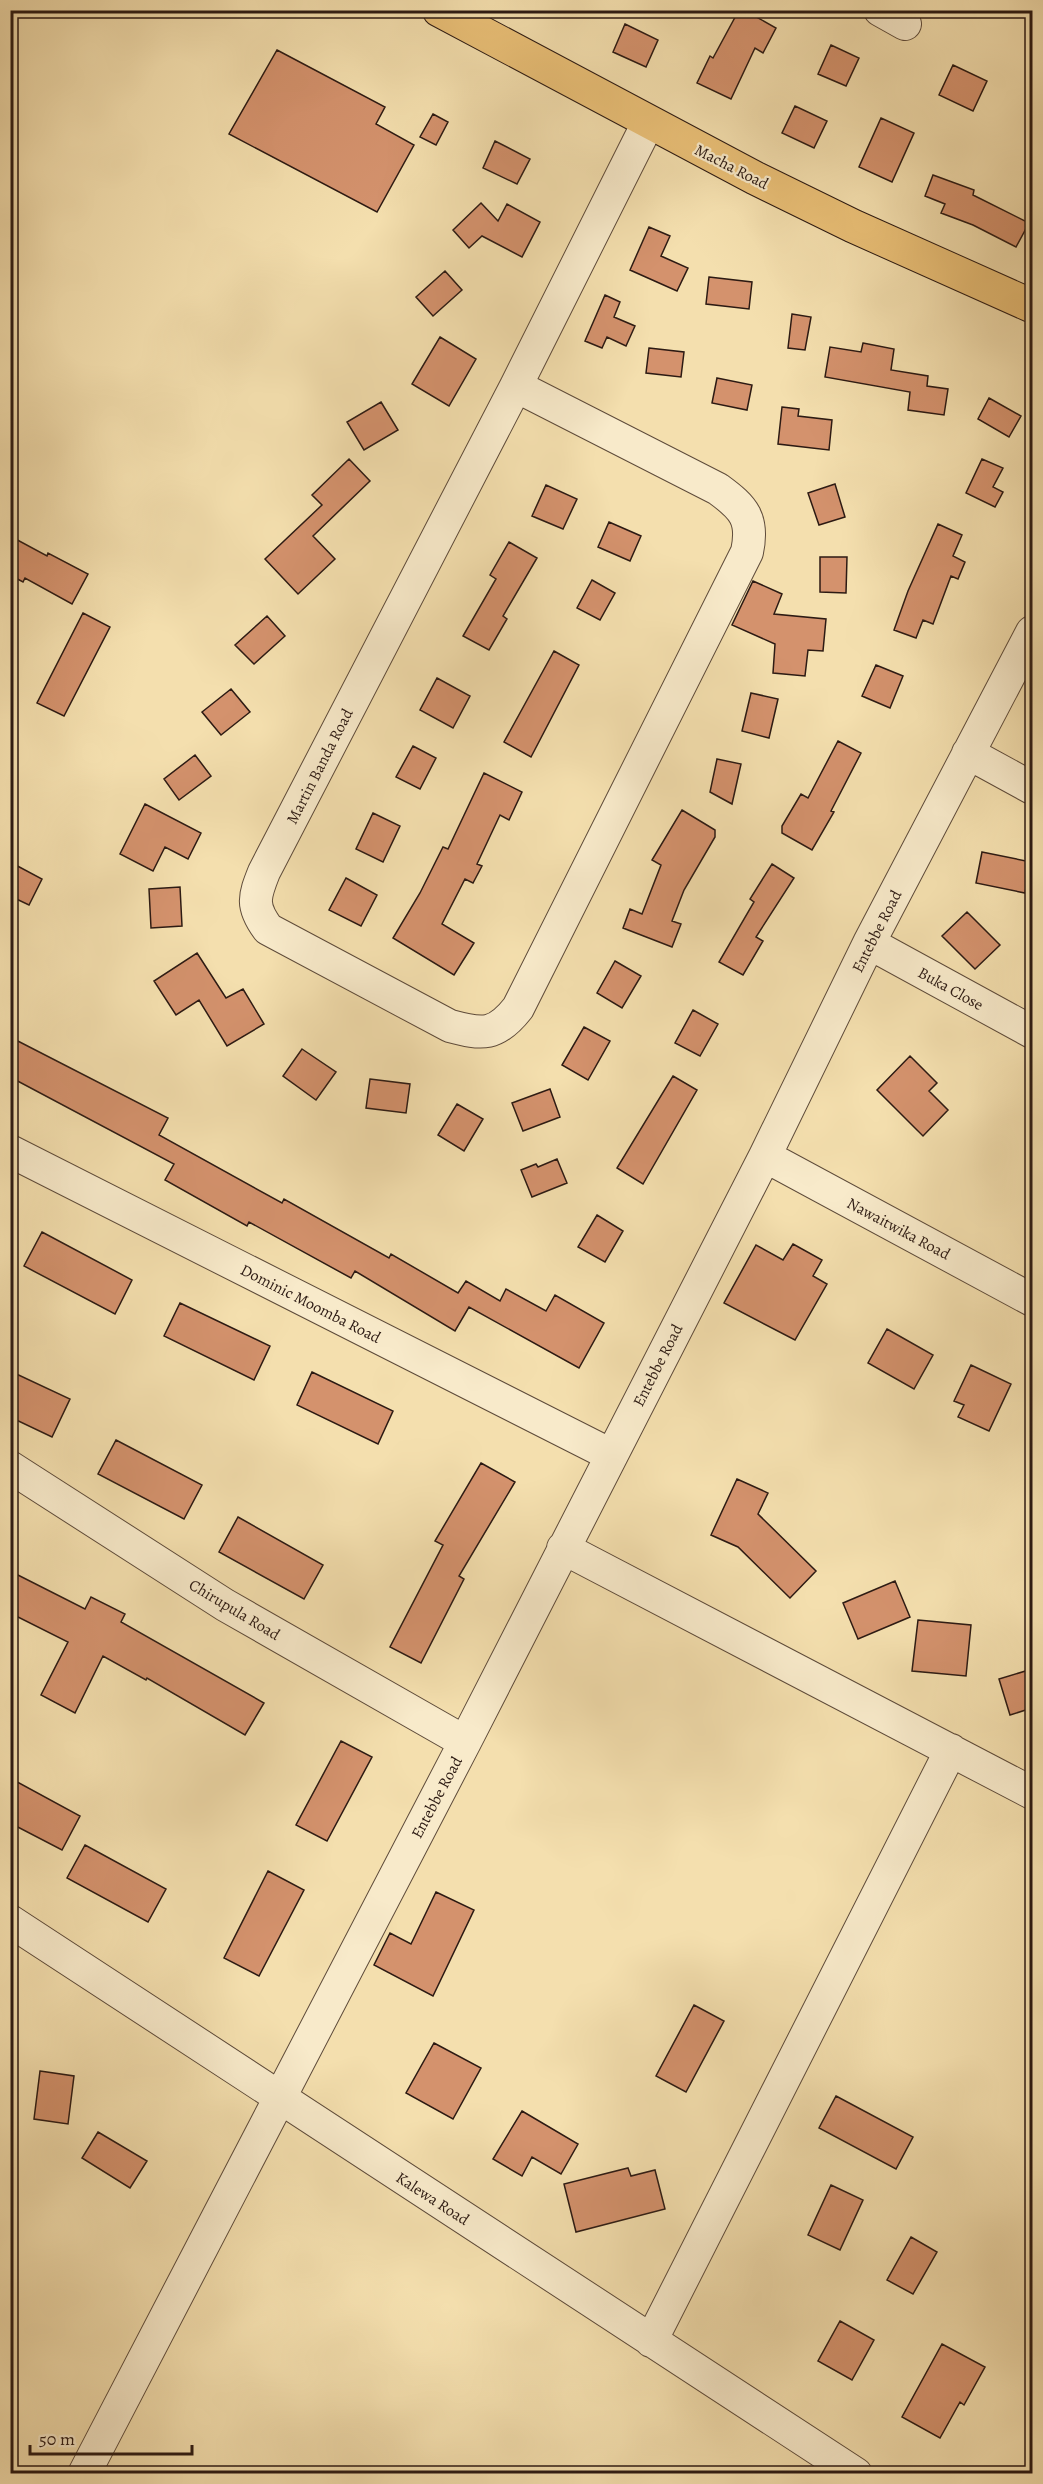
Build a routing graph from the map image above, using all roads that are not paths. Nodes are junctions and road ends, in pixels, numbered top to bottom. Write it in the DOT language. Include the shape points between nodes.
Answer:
graph roads {
  1 [pos="439,10"];
  2 [pos="648,123"];
  3 [pos="1032,306"];
  4 [pos="516,386"];
  5 [pos="1032,632"];
  6 [pos="969,753"];
  7 [pos="1032,788"];
  8 [pos="869,943"];
  9 [pos="1032,1032"];
  10 [pos="10,1151"];
  11 [pos="765,1156"];
  12 [pos="1032,1300"];
  13 [pos="611,1455"];
  14 [pos="10,1467"];
  15 [pos="563,1548"];
  16 [pos="465,1742"];
  17 [pos="951,1750"];
  18 [pos="1032,1793"];
  19 [pos="10,1921"];
  20 [pos="279,2096"];
  21 [pos="651,2341"];
  22 [pos="84,2474"];
  23 [pos="856,2474"];
  1 -- 2 [label="main road, Macha Road"];
  2 -- 3 [label="main road, Macha Road" via="853,226"];
  2 -- 4 [label="street, Martin Banda Road"];
  4 -- 4 [label="street, Martin Banda Road" via="718,489 749,520 751,535 742,563 518,1008 505,1024 490,1031 470,1032 450,1026 268,929 257,914 255,895"];
  5 -- 6 [label="street, Entebbe Road"];
  6 -- 7 [label="street"];
  6 -- 8 [label="street, Entebbe Road"];
  8 -- 9 [label="street, Buka Close"];
  8 -- 11 [label="street, Entebbe Road"];
  10 -- 13 [label="street, Dominic Moomba Road"];
  11 -- 12 [label="street, Nawaitwika Road"];
  11 -- 13 [label="street, Entebbe Road"];
  13 -- 15 [label="street, Entebbe Road"];
  14 -- 16 [label="street, Chirupula Road" via="225,1605"];
  15 -- 16 [label="street, Entebbe Road"];
  15 -- 17 [label="street"];
  16 -- 20 [label="street, Entebbe Road"];
  17 -- 18 [label="street"];
  17 -- 21 [label="street"];
  19 -- 20 [label="street, Kalewa Road"];
  20 -- 21 [label="street, Kalewa Road"];
  20 -- 22 [label="street, Entebbe Road"];
  21 -- 23 [label="street, Kalewa Road"];
}
